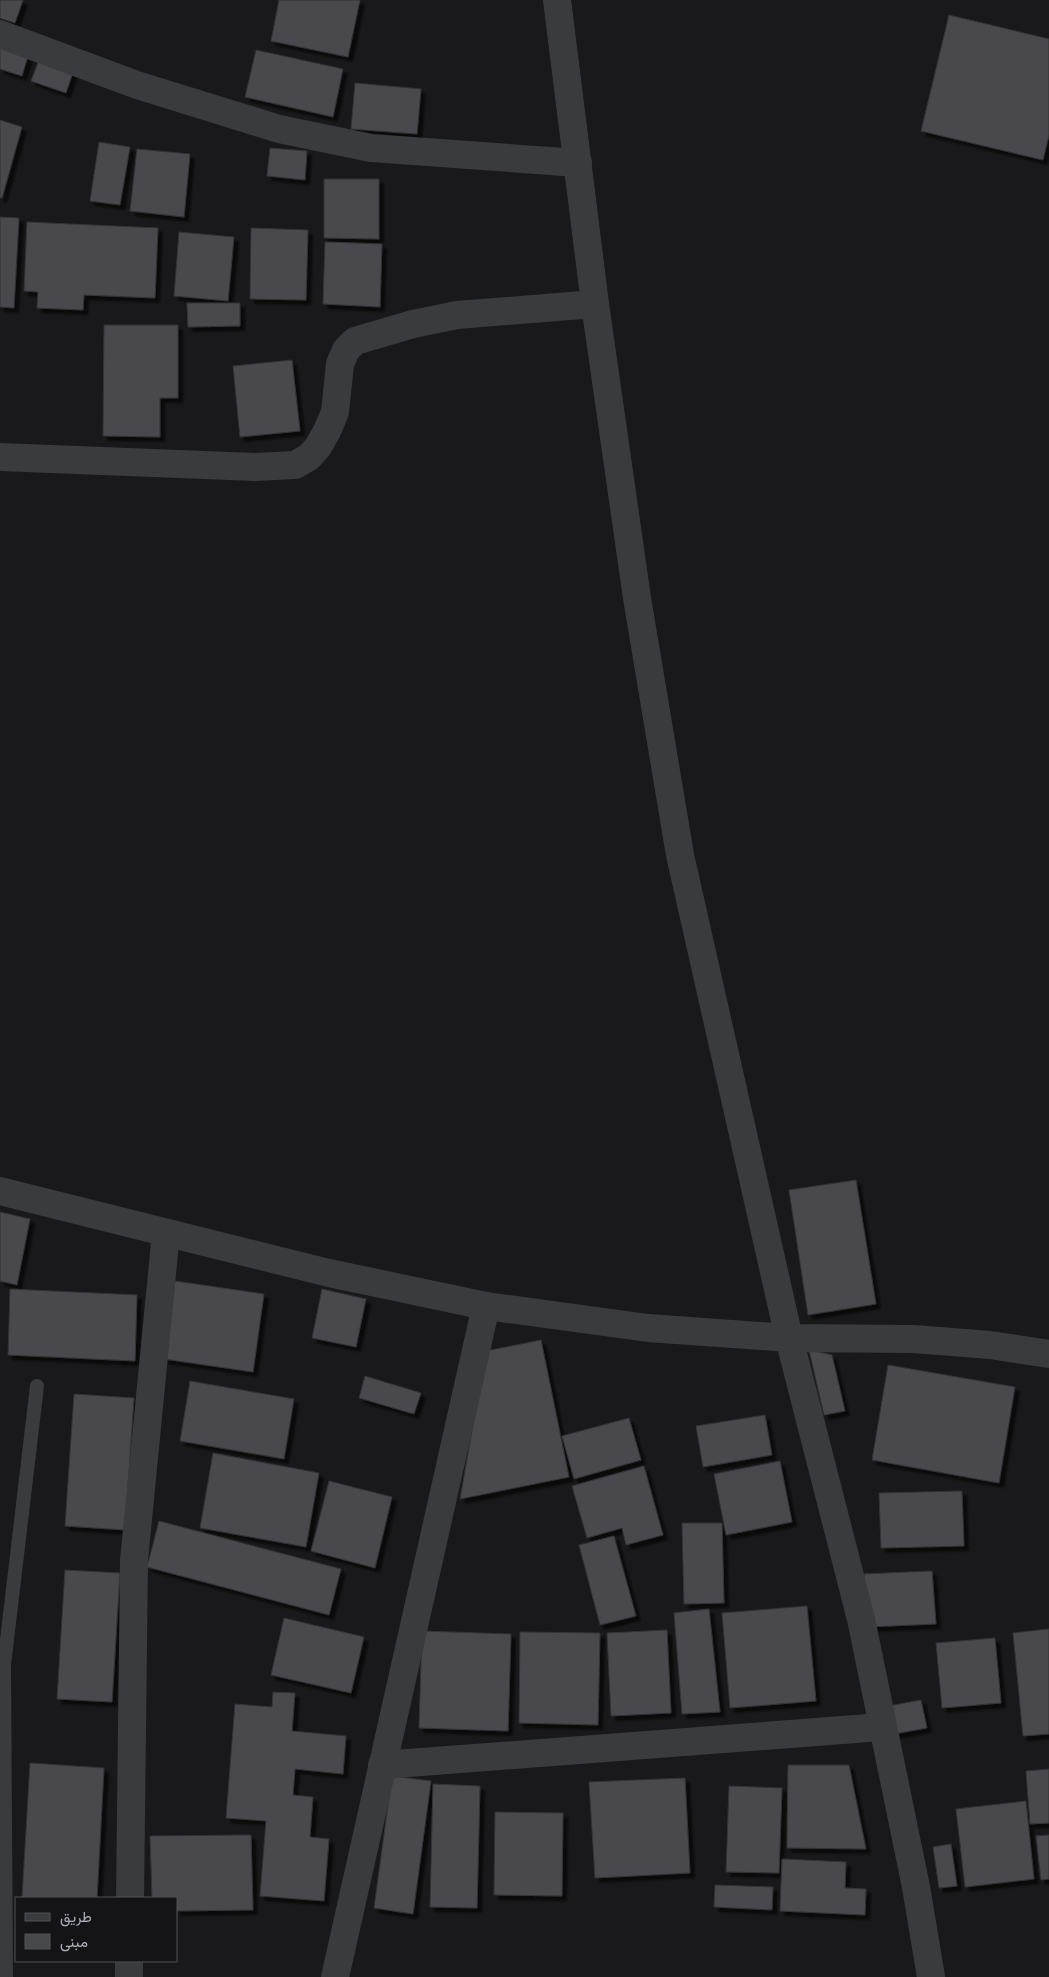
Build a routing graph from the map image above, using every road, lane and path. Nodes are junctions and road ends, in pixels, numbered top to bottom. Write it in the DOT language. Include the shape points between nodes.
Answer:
graph roads {
  1 [pos="556,0"];
  2 [pos="0,34"];
  3 [pos="578,163"];
  4 [pos="594,304"];
  5 [pos="0,457"];
  6 [pos="0,1191"];
  7 [pos="166,1233"];
  8 [pos="486,1306"];
  9 [pos="789,1338"];
  10 [pos="1049,1354"];
  11 [pos="37,1386"];
  12 [pos="882,1727"];
  13 [pos="382,1765"];
  14 [pos="130,1897"];
  15 [pos="129,1962"];
  16 [pos="6,1977"];
  17 [pos="129,1977"];
  18 [pos="335,1977"];
  19 [pos="931,1977"];
  1 -- 3 [label="street"];
  2 -- 3 [label="street" via="137,86 279,130 371,148"];
  3 -- 4 [label="street"];
  4 -- 5 [label="street" via="457,314 355,341 346,350 340,364 335,412 327,431 309,457 294,464 255,467"];
  4 -- 9 [label="street" via="637,598 680,855"];
  6 -- 7 [label="street"];
  7 -- 8 [label="street" via="329,1273"];
  7 -- 14 [label="street" via="134,1560"];
  8 -- 9 [label="street" via="648,1328"];
  8 -- 13 [label="street"];
  9 -- 10 [label="street" via="914,1340 990,1345"];
  9 -- 12 [label="street" via="860,1618"];
  11 -- 16 [label="lane" via="4,1665"];
  12 -- 13 [label="street"];
  12 -- 19 [label="street" via="916,1887"];
  13 -- 18 [label="street"];
  15 -- 17 [label="street"];
}
